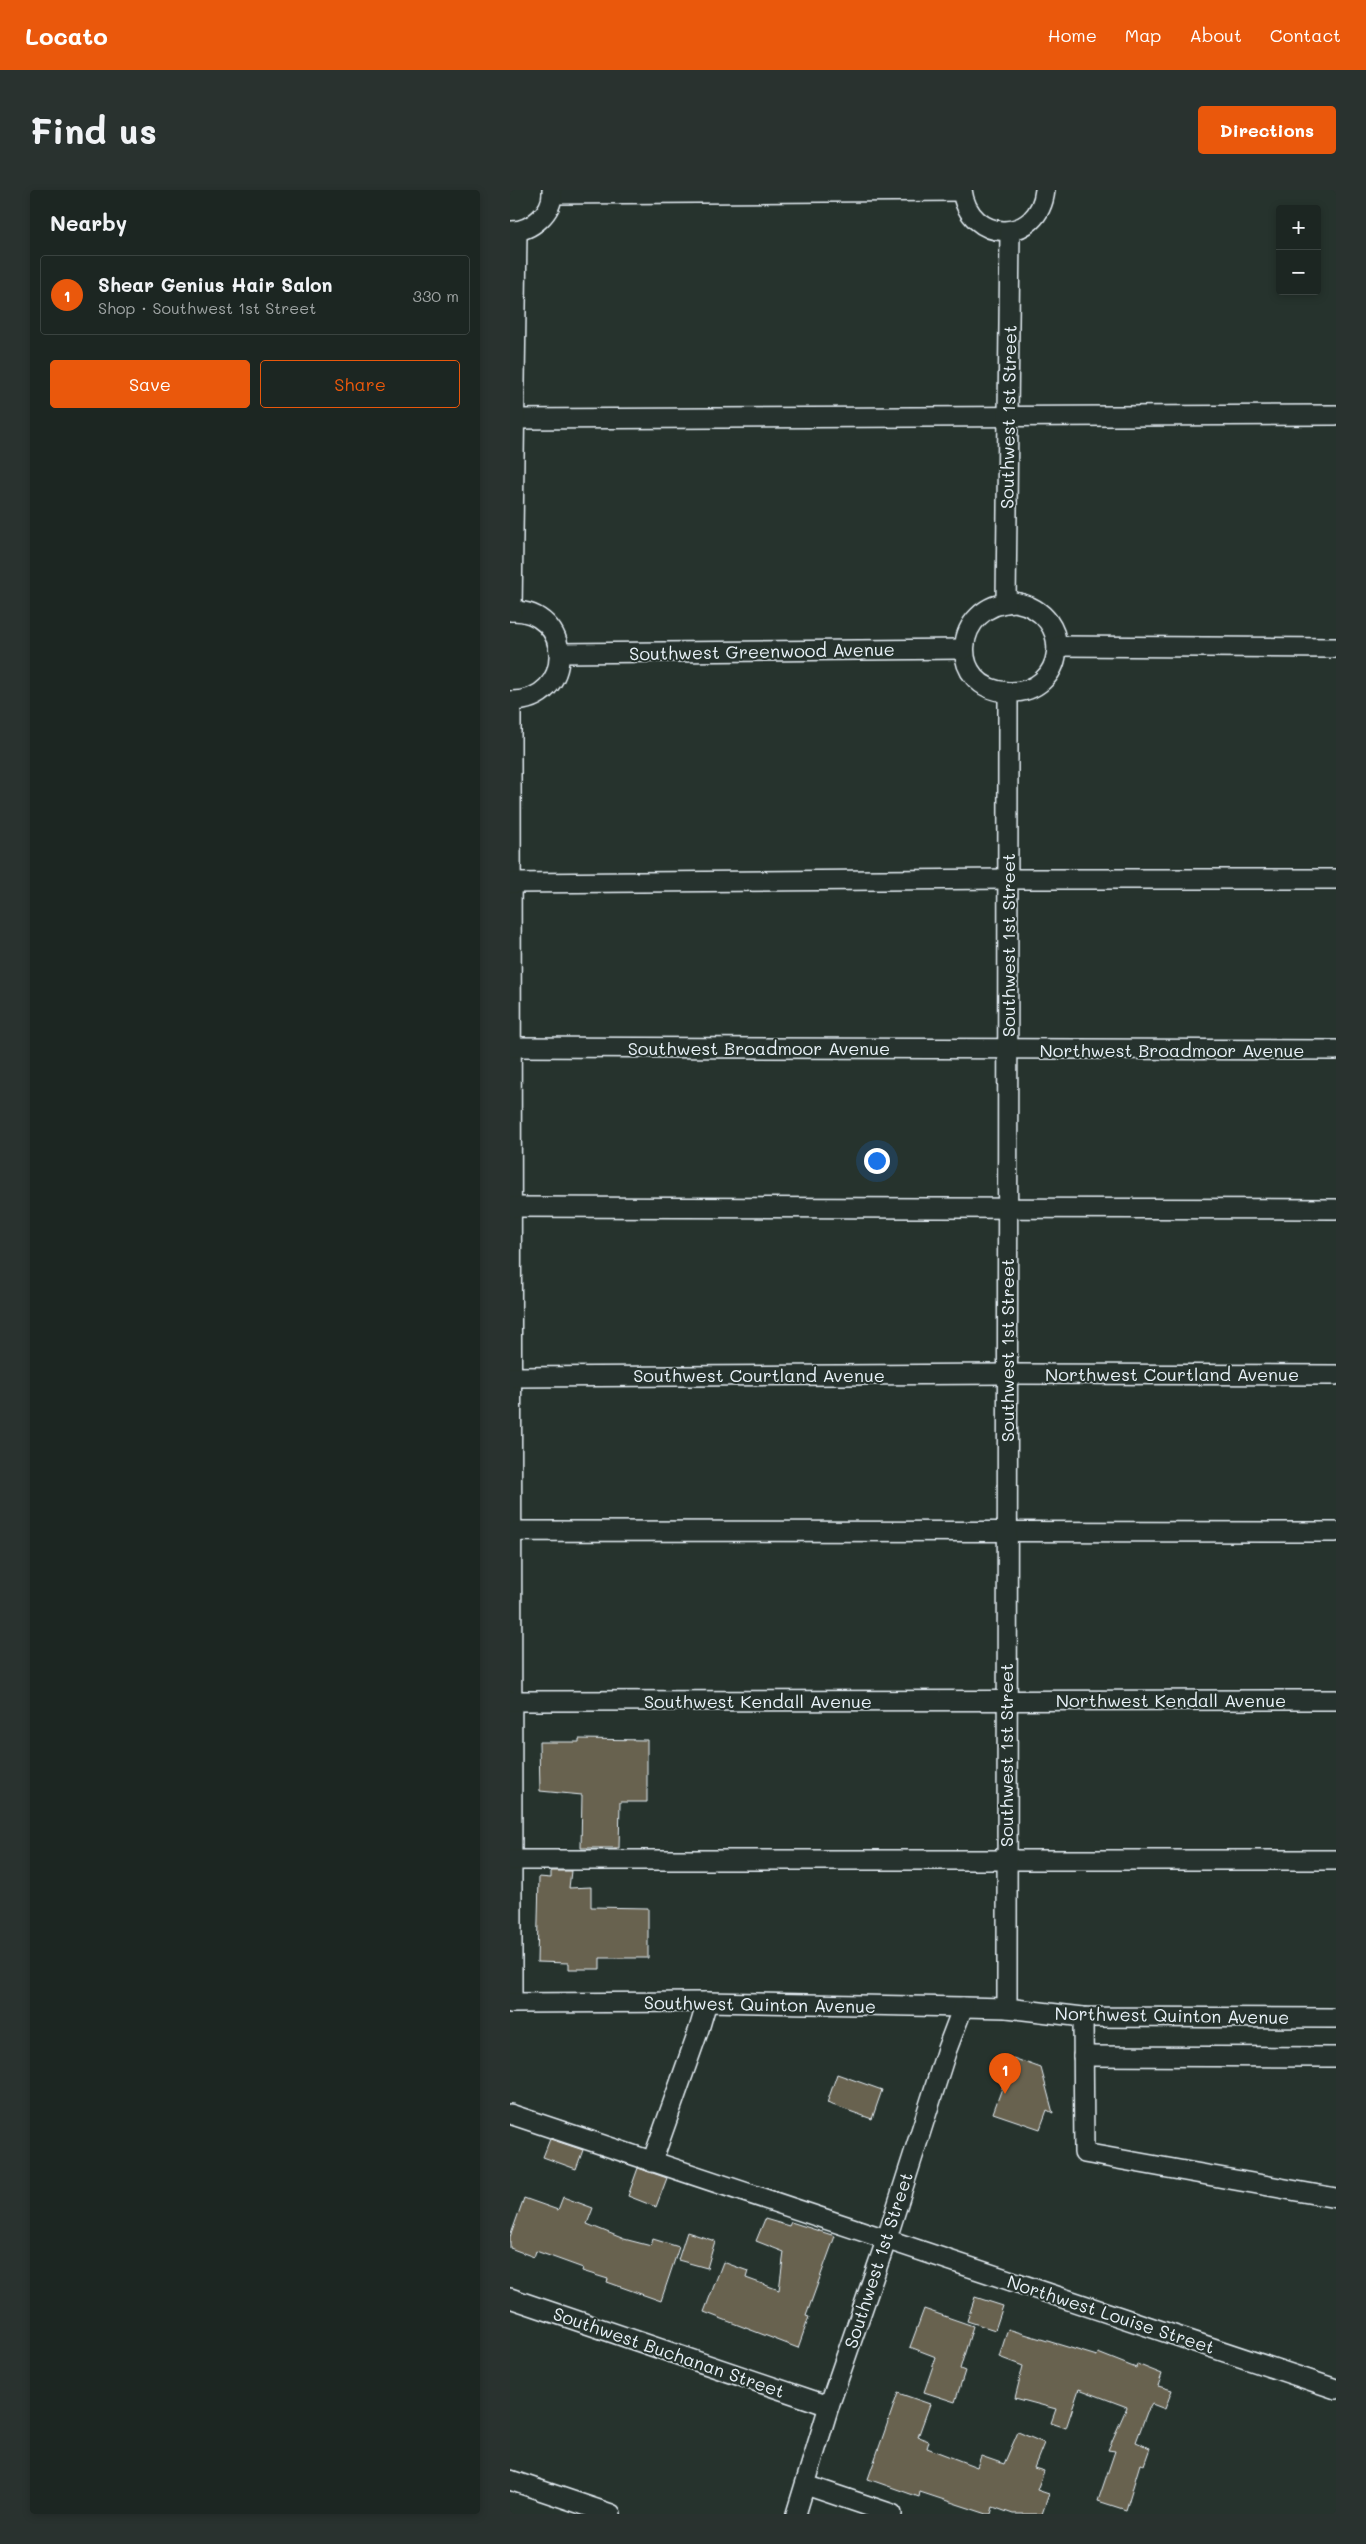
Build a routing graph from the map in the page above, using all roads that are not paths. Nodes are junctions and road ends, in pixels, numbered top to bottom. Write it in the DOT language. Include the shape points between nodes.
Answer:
graph roads {
  1 [pos="1045,190"];
  2 [pos="962,191"];
  3 [pos="552,192"];
  4 [pos="514,231"];
  5 [pos="1010,231"];
  6 [pos="1336,415"];
  7 [pos="1008,417"];
  8 [pos="512,419"];
  9 [pos="1006,603"];
  10 [pos="511,611"];
  11 [pos="1059,646"];
  12 [pos="1336,648"];
  13 [pos="964,649"];
  14 [pos="560,653"];
  15 [pos="1008,692"];
  16 [pos="510,701"];
  17 [pos="1008,879"];
  18 [pos="1336,880"];
  19 [pos="511,883"];
  20 [pos="511,1047"];
  21 [pos="1008,1050"];
  22 [pos="1336,1050"];
  23 [pos="511,1207"];
  24 [pos="1008,1209"];
  25 [pos="1336,1209"];
  26 [pos="1007,1374"];
  27 [pos="1336,1375"];
  28 [pos="511,1377"];
  29 [pos="1007,1531"];
  30 [pos="1336,1532"];
  31 [pos="511,1533"];
  32 [pos="1336,1700"];
  33 [pos="511,1701"];
  34 [pos="1006,1701"];
  35 [pos="511,1860"];
  36 [pos="1336,1860"];
  37 [pos="1006,1862"];
  38 [pos="706,2002"];
  39 [pos="511,2003"];
  40 [pos="963,2007"];
  41 [pos="1008,2008"];
  42 [pos="1083,2017"];
  43 [pos="1336,2018"];
  44 [pos="1083,2056"];
  45 [pos="1336,2057"];
  46 [pos="510,2114"];
  47 [pos="652,2162"];
  48 [pos="1336,2198"];
  49 [pos="886,2241"];
  50 [pos="510,2298"];
  51 [pos="1336,2389"];
  52 [pos="829,2406"];
  53 [pos="510,2480"];
  54 [pos="806,2485"];
  55 [pos="611,2514"];
  56 [pos="796,2514"];
  57 [pos="892,2514"];
  1 -- 5 [label="street" via="1044,202 1037,215 1024,227"];
  2 -- 3 [label="street"];
  2 -- 5 [label="street" via="966,206 977,222 990,229"];
  3 -- 4 [label="street" via="547,211 537,222"];
  4 -- 8 [label="street"];
  5 -- 7 [label="street, Southwest 1st Street"];
  6 -- 7 [label="street"];
  7 -- 8 [label="street"];
  7 -- 9 [label="street, Southwest 1st Street"];
  8 -- 10 [label="street"];
  9 -- 11 [label="street" via="1024,604 1037,610 1053,628"];
  9 -- 13 [label="street" via="990,607 977,618 968,632"];
  10 -- 14 [label="street" via="537,618 555,637"];
  11 -- 12 [label="street"];
  11 -- 15 [label="street" via="1052,669 1043,680 1031,687"];
  13 -- 14 [label="street, Southwest Greenwood Avenue"];
  13 -- 15 [label="street" via="968,665 978,679 992,688"];
  14 -- 16 [label="street" via="557,672 546,688 529,699"];
  15 -- 17 [label="street, Southwest 1st Street"];
  16 -- 19 [label="street"];
  17 -- 18 [label="street"];
  17 -- 19 [label="street"];
  17 -- 21 [label="street, Southwest 1st Street"];
  19 -- 20 [label="street"];
  20 -- 21 [label="street, Southwest Broadmoor Avenue"];
  20 -- 23 [label="street"];
  21 -- 22 [label="street, Northwest Broadmoor Avenue"];
  21 -- 24 [label="street, Southwest 1st Street"];
  23 -- 24 [label="street"];
  23 -- 28 [label="street"];
  24 -- 25 [label="street"];
  24 -- 26 [label="street, Southwest 1st Street"];
  26 -- 27 [label="street, Northwest Courtland Avenue"];
  26 -- 28 [label="street, Southwest Courtland Avenue"];
  26 -- 29 [label="street, Southwest 1st Street"];
  28 -- 31 [label="street"];
  29 -- 30 [label="street"];
  29 -- 31 [label="street"];
  29 -- 34 [label="street, Southwest 1st Street"];
  31 -- 33 [label="street"];
  32 -- 34 [label="street, Northwest Kendall Avenue"];
  33 -- 34 [label="street, Southwest Kendall Avenue"];
  33 -- 35 [label="street"];
  34 -- 37 [label="street, Southwest 1st Street"];
  35 -- 37 [label="street"];
  35 -- 39 [label="street"];
  36 -- 37 [label="street"];
  37 -- 41 [label="street, Southwest 1st Street"];
  38 -- 39 [label="street, Southwest Quinton Avenue"];
  38 -- 40 [label="street, Southwest Quinton Avenue"];
  38 -- 47 [label="street"];
  40 -- 41 [label="street, Southwest Quinton Avenue"];
  40 -- 49 [label="street, Southwest 1st Street" via="946,2049"];
  41 -- 42 [label="street, Northwest Quinton Avenue"];
  42 -- 43 [label="street, Northwest Quinton Avenue"];
  42 -- 44 [label="street"];
  44 -- 45 [label="street"];
  44 -- 48 [label="street" via="1084,2153"];
  46 -- 47 [label="street, Northwest Louise Street"];
  47 -- 49 [label="street, Northwest Louise Street"];
  49 -- 51 [label="street, Northwest Louise Street"];
  49 -- 52 [label="street, Southwest 1st Street"];
  50 -- 52 [label="street, Southwest Buchanan Street"];
  52 -- 54 [label="street, Southwest 1st Street"];
  53 -- 55 [label="street"];
  54 -- 56 [label="street, Southwest 1st Street"];
  54 -- 57 [label="street"];
}
